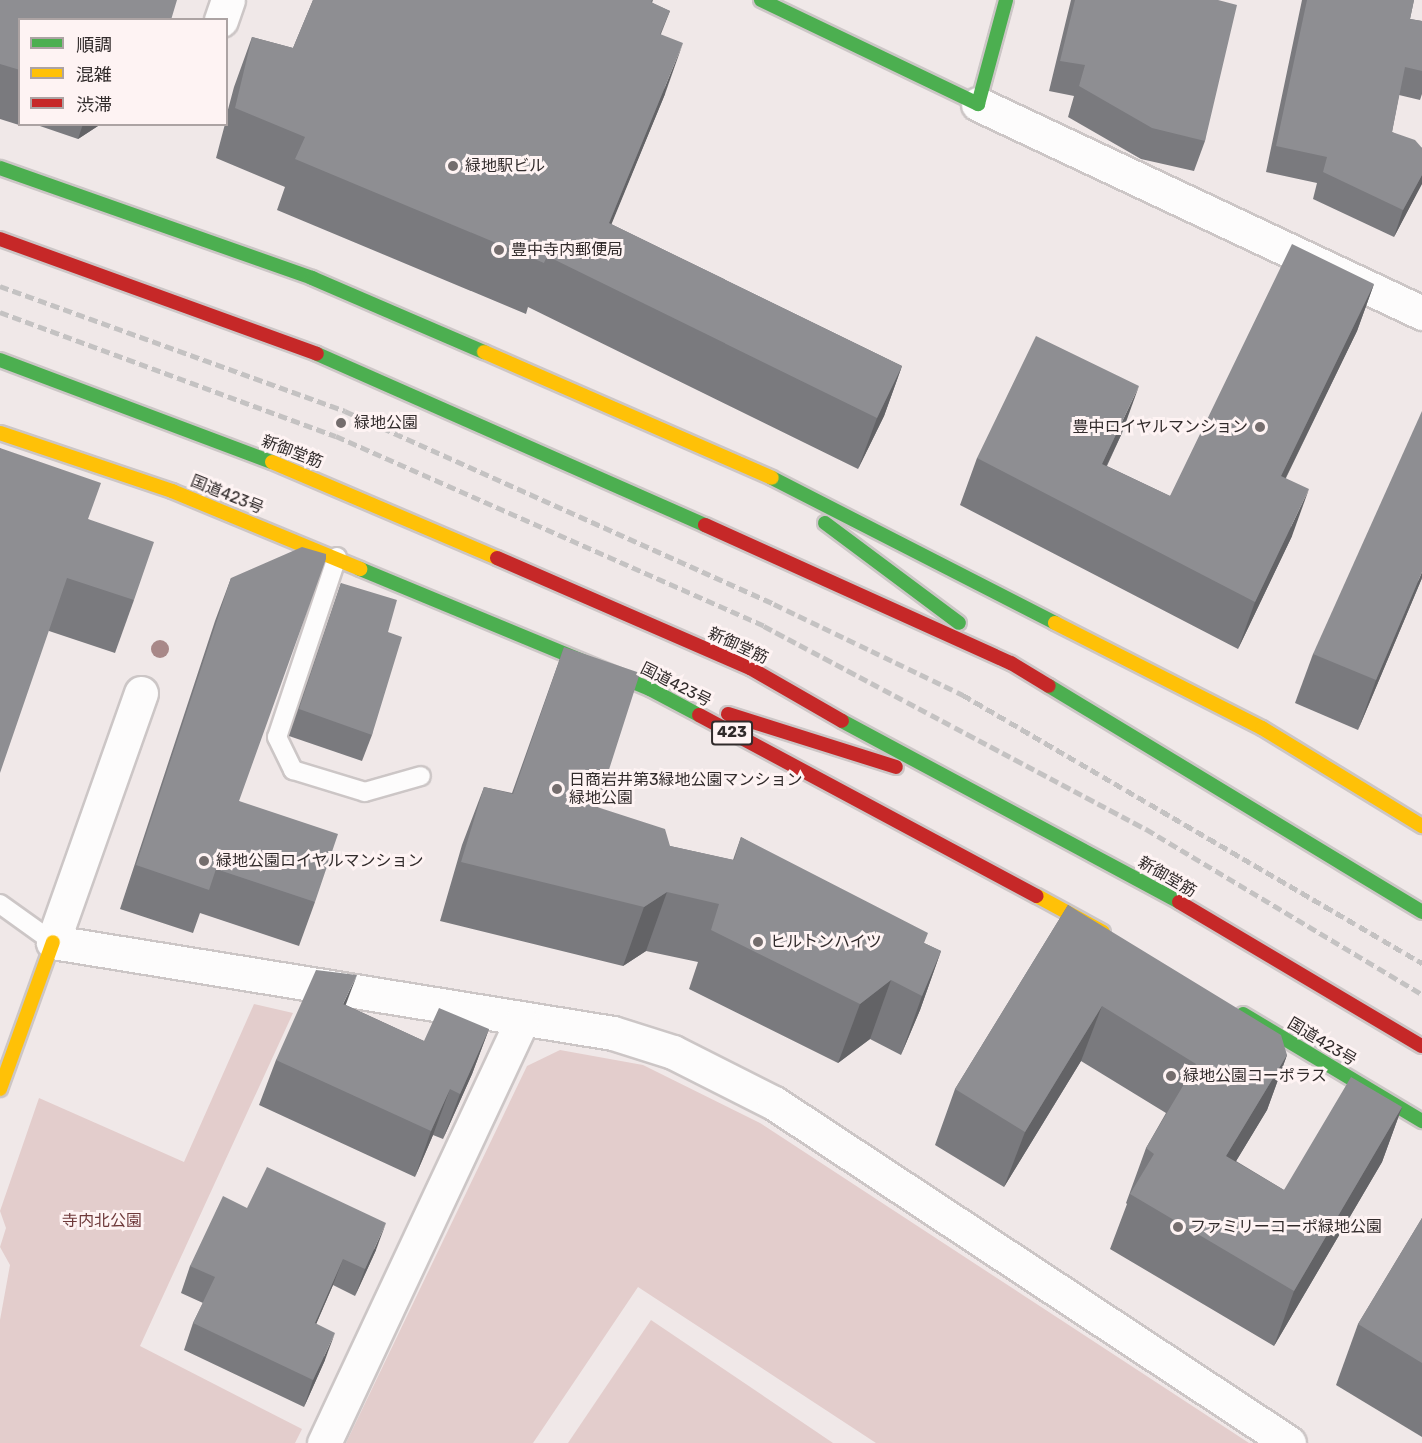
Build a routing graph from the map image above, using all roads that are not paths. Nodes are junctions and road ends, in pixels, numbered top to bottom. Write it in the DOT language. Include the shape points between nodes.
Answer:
graph roads {
  1 [pos="228,0"];
  2 [pos="761,0"];
  3 [pos="1006,0"];
  4 [pos="222,18"];
  5 [pos="978,104"];
  6 [pos="0,168"];
  7 [pos="0,239"];
  8 [pos="1422,313"];
  9 [pos="0,360"];
  10 [pos="0,434"];
  11 [pos="752,468"];
  12 [pos="337,557"];
  13 [pos="1011,663"];
  14 [pos="651,689"];
  15 [pos="141,693"];
  16 [pos="421,776"];
  17 [pos="958,787"];
  18 [pos="1422,826"];
  19 [pos="0,904"];
  20 [pos="1422,912"];
  21 [pos="1116,939"];
  22 [pos="53,942"];
  23 [pos="1228,1006"];
  24 [pos="521,1022"];
  25 [pos="1422,1046"];
  26 [pos="0,1089"];
  27 [pos="1422,1121"];
  28 [pos="324,1443"];
  29 [pos="1289,1443"];
  1 -- 4 [label="street"];
  2 -- 5 [label="main road"];
  3 -- 5 [label="main road"];
  5 -- 8 [label="street"];
  6 -- 11 [label="main road" via="312,278"];
  7 -- 13 [label="main road" via="362,371"];
  9 -- 17 [label="main road, 新御堂筋" via="316,479 750,668"];
  10 -- 12 [label="main road, 国道423号 / 423" via="172,491"];
  11 -- 13 [label="main road"];
  11 -- 18 [label="main road" via="1262,728"];
  12 -- 14 [label="main road, 国道423号 / 423"];
  12 -- 16 [label="lane" via="277,737 293,770 365,792"];
  13 -- 20 [label="main road"];
  14 -- 17 [label="main road"];
  14 -- 21 [label="main road, 国道423号 / 423"];
  15 -- 22 [label="street"];
  17 -- 25 [label="main road, 新御堂筋" via="1143,881"];
  19 -- 22 [label="lane"];
  22 -- 24 [label="street"];
  22 -- 26 [label="main road"];
  23 -- 27 [label="main road, 国道423号"];
  24 -- 28 [label="street"];
  24 -- 29 [label="street" via="613,1033 673,1052 774,1103"];
}
